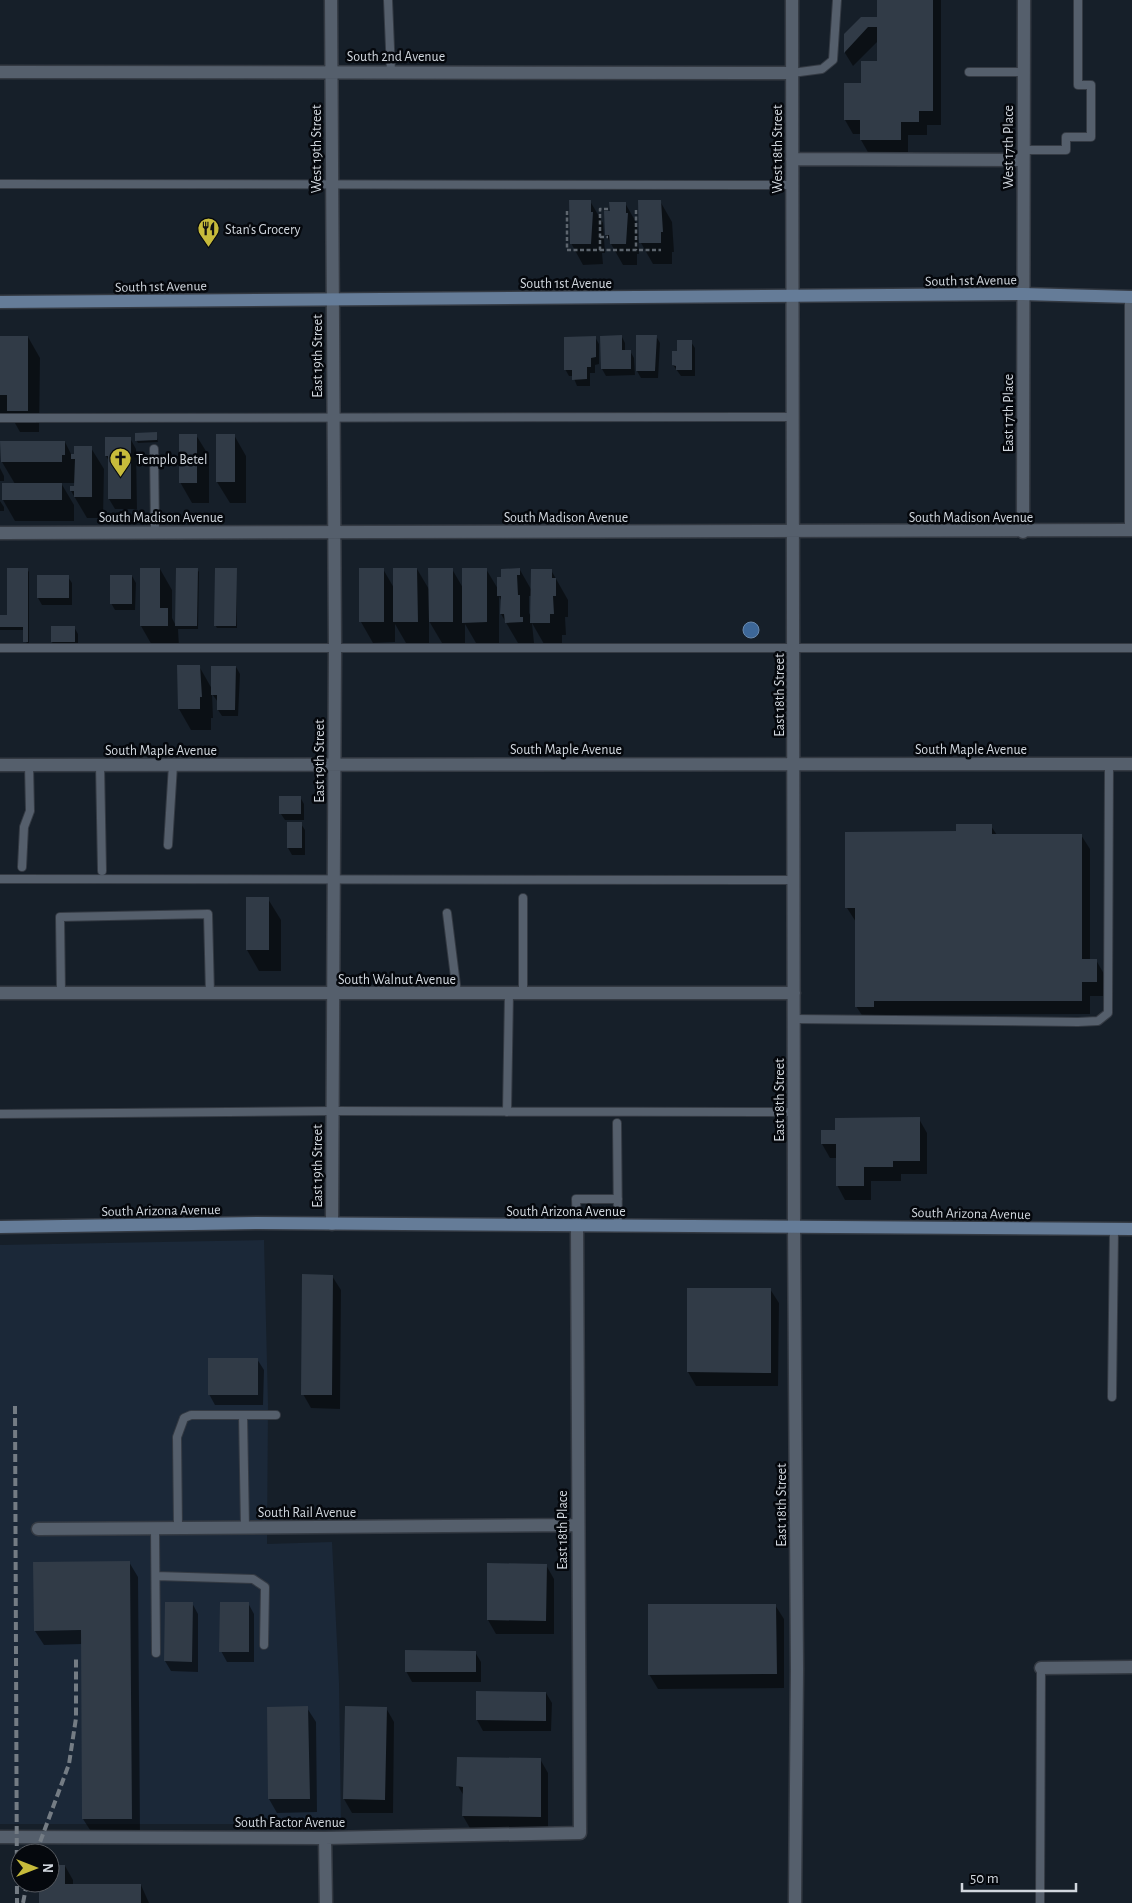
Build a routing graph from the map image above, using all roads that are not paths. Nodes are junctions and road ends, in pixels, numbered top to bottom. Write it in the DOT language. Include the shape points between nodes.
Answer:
graph roads {
  1 [pos="331,0"];
  2 [pos="388,0"];
  3 [pos="792,0"];
  4 [pos="837,0"];
  5 [pos="1024,0"];
  6 [pos="1078,0"];
  7 [pos="331,71"];
  8 [pos="0,72"];
  9 [pos="391,72"];
  10 [pos="792,72"];
  11 [pos="969,72"];
  12 [pos="1024,72"];
  13 [pos="1023,155"];
  14 [pos="792,159"];
  15 [pos="0,184"];
  16 [pos="332,184"];
  17 [pos="792,185"];
  18 [pos="1023,294"];
  19 [pos="792,297"];
  20 [pos="1130,297"];
  21 [pos="332,299"];
  22 [pos="0,302"];
  23 [pos="0,418"];
  24 [pos="333,418"];
  25 [pos="793,418"];
  26 [pos="154,449"];
  27 [pos="1131,530"];
  28 [pos="0,532"];
  29 [pos="155,532"];
  30 [pos="334,532"];
  31 [pos="794,532"];
  32 [pos="1023,532"];
  33 [pos="0,648"];
  34 [pos="335,648"];
  35 [pos="794,648"];
  36 [pos="1132,648"];
  37 [pos="334,764"];
  38 [pos="794,764"];
  39 [pos="1109,764"];
  40 [pos="1132,764"];
  41 [pos="0,765"];
  42 [pos="29,765"];
  43 [pos="100,765"];
  44 [pos="173,765"];
  45 [pos="168,845"];
  46 [pos="22,867"];
  47 [pos="102,871"];
  48 [pos="0,879"];
  49 [pos="334,880"];
  50 [pos="794,880"];
  51 [pos="522,898"];
  52 [pos="447,913"];
  53 [pos="0,993"];
  54 [pos="62,993"];
  55 [pos="457,993"];
  56 [pos="516,993"];
  57 [pos="794,993"];
  58 [pos="210,994"];
  59 [pos="333,994"];
  60 [pos="794,1019"];
  61 [pos="332,1111"];
  62 [pos="507,1112"];
  63 [pos="794,1112"];
  64 [pos="0,1114"];
  65 [pos="617,1123"];
  66 [pos="618,1199"];
  67 [pos="332,1224"];
  68 [pos="794,1225"];
  69 [pos="0,1227"];
  70 [pos="577,1227"];
  71 [pos="618,1227"];
  72 [pos="1114,1229"];
  73 [pos="1132,1229"];
  74 [pos="1112,1397"];
  75 [pos="243,1415"];
  76 [pos="276,1415"];
  77 [pos="577,1525"];
  78 [pos="155,1528"];
  79 [pos="178,1528"];
  80 [pos="245,1528"];
  81 [pos="38,1529"];
  82 [pos="156,1576"];
  83 [pos="264,1645"];
  84 [pos="156,1653"];
  85 [pos="1132,1667"];
  86 [pos="1041,1668"];
  87 [pos="580,1833"];
  88 [pos="0,1837"];
  89 [pos="325,1838"];
  90 [pos="326,1903"];
  91 [pos="795,1903"];
  92 [pos="1040,1903"];
  1 -- 7 [label="street, West 19th Street"];
  2 -- 9 [label="lane"];
  3 -- 10 [label="street, West 18th Street"];
  4 -- 10 [label="lane" via="833,60 822,69"];
  5 -- 12 [label="street, West 17th Place"];
  6 -- 13 [label="lane" via="1078,84 1091,85 1091,137 1066,137 1066,150"];
  7 -- 8 [label="street, South 2nd Avenue"];
  7 -- 9 [label="street, South 2nd Avenue"];
  7 -- 16 [label="street, West 19th Street"];
  9 -- 10 [label="street, South 2nd Avenue"];
  10 -- 14 [label="street, West 18th Street"];
  11 -- 12 [label="lane"];
  12 -- 13 [label="street, West 17th Place"];
  13 -- 14 [label="street"];
  13 -- 18 [label="street, West 17th Place"];
  14 -- 17 [label="street, West 18th Street"];
  15 -- 16 [label="lane"];
  16 -- 17 [label="lane"];
  16 -- 21 [label="street, West 19th Street"];
  17 -- 19 [label="street, West 18th Street"];
  18 -- 19 [label="street, South 1st Avenue"];
  18 -- 20 [label="street, South 1st Avenue"];
  18 -- 32 [label="street, East 17th Place"];
  19 -- 21 [label="street, South 1st Avenue"];
  19 -- 25 [label="street, East 18th Street"];
  20 -- 27 [label="lane"];
  21 -- 22 [label="street, South 1st Avenue"];
  21 -- 24 [label="street, East 19th Street"];
  23 -- 24 [label="lane"];
  24 -- 25 [label="lane"];
  24 -- 30 [label="street, East 19th Street"];
  25 -- 31 [label="street, East 18th Street"];
  26 -- 29 [label="lane"];
  27 -- 32 [label="street, South Madison Avenue"];
  28 -- 29 [label="street, South Madison Avenue"];
  29 -- 30 [label="street, South Madison Avenue"];
  30 -- 31 [label="street, South Madison Avenue"];
  30 -- 34 [label="street, East 19th Street"];
  31 -- 32 [label="street, South Madison Avenue"];
  31 -- 35 [label="street, East 18th Street"];
  33 -- 34 [label="lane"];
  34 -- 35 [label="lane"];
  34 -- 37 [label="street, East 19th Street"];
  35 -- 36 [label="lane"];
  35 -- 38 [label="street, East 18th Street"];
  37 -- 38 [label="street, South Maple Avenue"];
  37 -- 44 [label="street, South Maple Avenue"];
  37 -- 49 [label="street, East 19th Street"];
  38 -- 39 [label="street, South Maple Avenue"];
  38 -- 50 [label="street, East 18th Street"];
  39 -- 40 [label="street, South Maple Avenue"];
  39 -- 60 [label="lane" via="1108,1013 1098,1021 1078,1022"];
  41 -- 42 [label="street, South Maple Avenue"];
  42 -- 43 [label="street, South Maple Avenue"];
  42 -- 46 [label="lane" via="30,810 24,827"];
  43 -- 44 [label="street, South Maple Avenue"];
  43 -- 47 [label="lane"];
  44 -- 45 [label="lane"];
  48 -- 49 [label="lane"];
  49 -- 50 [label="lane"];
  49 -- 59 [label="street, East 19th Street"];
  50 -- 57 [label="street, East 18th Street"];
  51 -- 56 [label="lane"];
  52 -- 55 [label="lane"];
  53 -- 54 [label="street, South Walnut Avenue"];
  54 -- 58 [label="street, South Walnut Avenue"];
  54 -- 58 [label="lane" via="60,916 208,914"];
  55 -- 56 [label="street, South Walnut Avenue"];
  55 -- 59 [label="street, South Walnut Avenue"];
  56 -- 57 [label="street, South Walnut Avenue"];
  56 -- 62 [label="lane"];
  57 -- 60 [label="street, East 18th Street"];
  58 -- 59 [label="street, South Walnut Avenue"];
  59 -- 61 [label="street, East 19th Street"];
  60 -- 63 [label="street, East 18th Street"];
  61 -- 62 [label="lane"];
  61 -- 64 [label="lane"];
  61 -- 67 [label="street, East 19th Street"];
  62 -- 63 [label="lane"];
  63 -- 68 [label="street, East 18th Street"];
  65 -- 66 [label="lane"];
  66 -- 70 [label="lane" via="576,1199"];
  66 -- 71 [label="lane"];
  67 -- 69 [label="street, South Arizona Avenue"];
  67 -- 70 [label="street, South Arizona Avenue"];
  68 -- 71 [label="street, South Arizona Avenue"];
  68 -- 72 [label="street, South Arizona Avenue"];
  68 -- 91 [label="street, East 18th Street"];
  70 -- 71 [label="street, South Arizona Avenue"];
  70 -- 77 [label="street, East 18th Place"];
  72 -- 73 [label="street, South Arizona Avenue"];
  72 -- 74 [label="lane"];
  75 -- 76 [label="lane"];
  75 -- 79 [label="lane" via="191,1415 184,1418 177,1436"];
  75 -- 80 [label="lane"];
  77 -- 80 [label="street, South Rail Avenue"];
  77 -- 87 [label="street, East 18th Place"];
  78 -- 79 [label="street, South Rail Avenue"];
  78 -- 81 [label="street, South Rail Avenue"];
  78 -- 82 [label="lane"];
  79 -- 80 [label="street, South Rail Avenue"];
  82 -- 83 [label="lane" via="253,1579 264,1587"];
  82 -- 84 [label="lane"];
  85 -- 86 [label="street"];
  86 -- 92 [label="lane"];
  87 -- 89 [label="street, South Factor Avenue"];
  88 -- 89 [label="street, South Factor Avenue"];
  89 -- 90 [label="street"];
}
